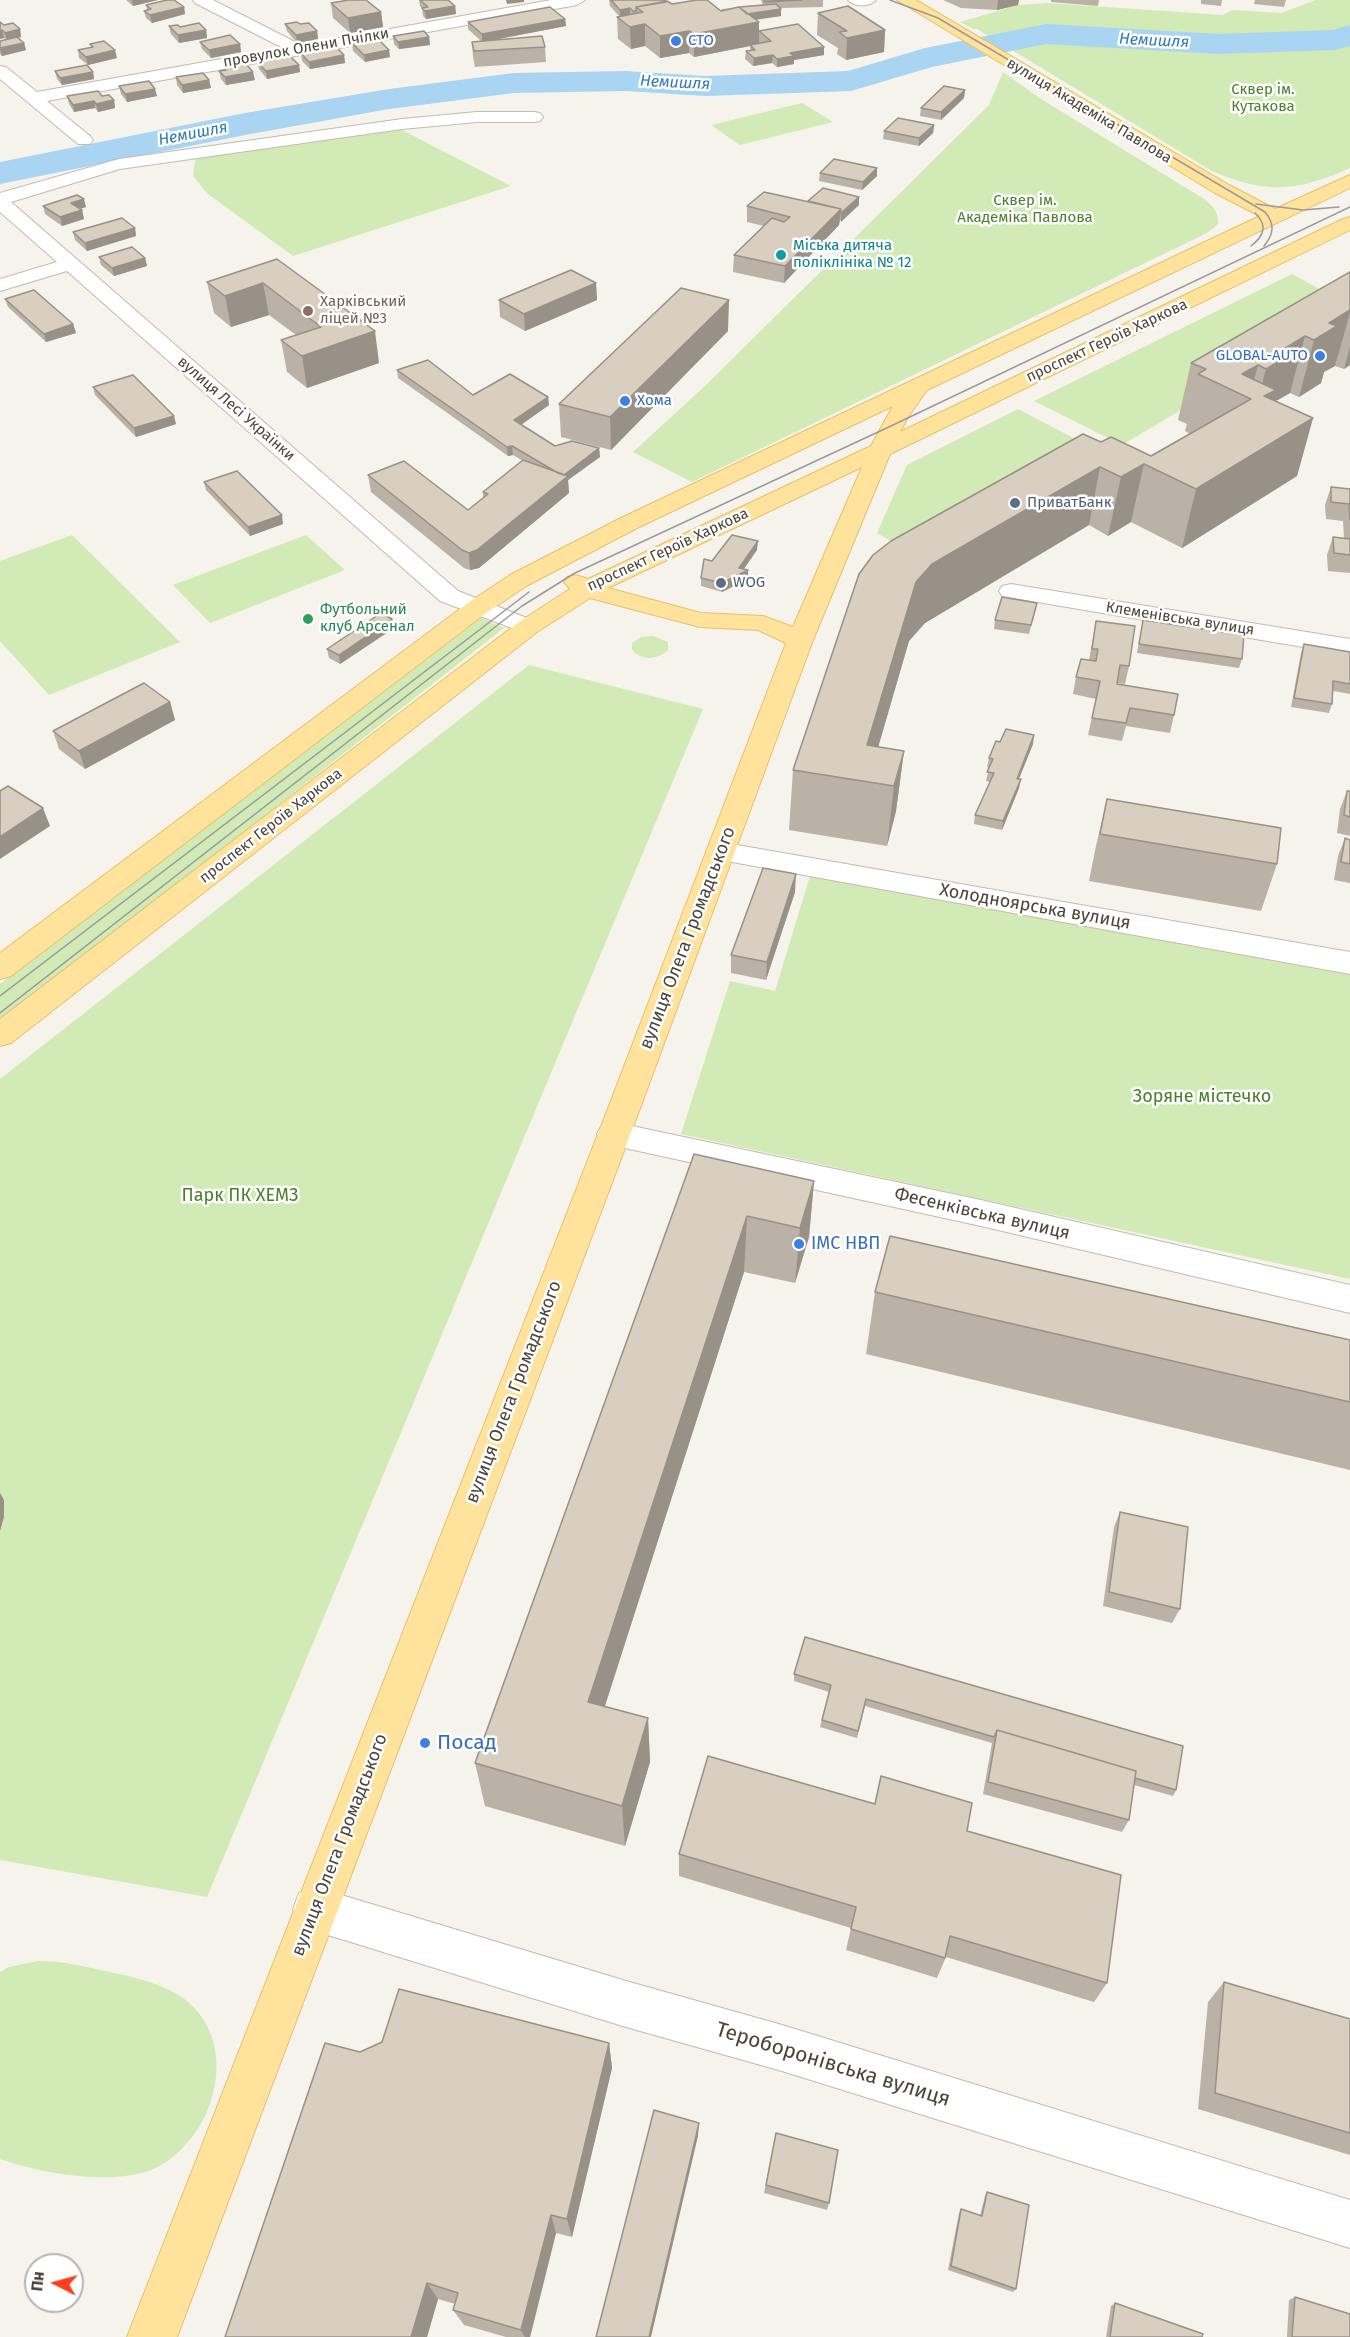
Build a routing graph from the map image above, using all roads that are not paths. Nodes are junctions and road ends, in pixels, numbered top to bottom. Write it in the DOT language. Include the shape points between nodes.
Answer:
graph roads {
  1 [pos="201,0"];
  2 [pos="577,0"];
  3 [pos="856,0"];
  4 [pos="868,0"];
  5 [pos="905,0"];
  6 [pos="297,49"];
  7 [pos="0,70"];
  8 [pos="34,98"];
  9 [pos="534,117"];
  10 [pos="84,140"];
  11 [pos="1350,181"];
  12 [pos="0,200"];
  13 [pos="1350,224"];
  14 [pos="1280,229"];
  15 [pos="70,264"];
  16 [pos="1258,269"];
  17 [pos="0,285"];
  18 [pos="919,386"];
  19 [pos="881,448"];
  20 [pos="588,544"];
  21 [pos="585,589"];
  22 [pos="1011,591"];
  23 [pos="477,608"];
  24 [pos="528,627"];
  25 [pos="800,640"];
  26 [pos="1350,647"];
  27 [pos="720,851"];
  28 [pos="1350,963"];
  29 [pos="0,968"];
  30 [pos="0,1035"];
  31 [pos="613,1134"];
  32 [pos="1350,1299"];
  33 [pos="315,1909"];
  34 [pos="1350,2224"];
  35 [pos="152,2337"];
  1 -- 6 [label="street"];
  2 -- 6 [label="street, провулок Олени Пчілки"];
  3 -- 4 [label="street"];
  5 -- 14 [label="main road, вулиця Академіка Павлова" via="1222,189"];
  6 -- 8 [label="street, провулок Олени Пчілки"];
  7 -- 8 [label="street"];
  8 -- 10 [label="street"];
  9 -- 12 [label="street" via="477,117 402,124 119,164"];
  11 -- 14 [label="main road"];
  12 -- 15 [label="street, вулиця Лесі Українки"];
  13 -- 16 [label="main road, проспект Героїв Харкова"];
  14 -- 16 [label="main road"];
  14 -- 18 [label="main road"];
  15 -- 17 [label="street"];
  15 -- 23 [label="street, вулиця Лесі Українки" via="449,596"];
  16 -- 19 [label="main road, проспект Героїв Харкова"];
  18 -- 19 [label="main road, вулиця Олега Громадського" via="897,416"];
  18 -- 20 [label="main road"];
  19 -- 21 [label="main road, проспект Героїв Харкова"];
  19 -- 25 [label="main road, вулиця Олега Громадського"];
  20 -- 21 [label="main road" via="575,573 575,582"];
  20 -- 23 [label="main road" via="519,580"];
  21 -- 24 [label="main road, проспект Героїв Харкова"];
  21 -- 25 [label="main road" via="700,620 763,623"];
  22 -- 26 [label="street, Клеменівська вулиця"];
  23 -- 24 [label="street, вулиця Лесі Українки"];
  23 -- 29 [label="main road"];
  24 -- 30 [label="main road, проспект Героїв Харкова"];
  25 -- 27 [label="main road, вулиця Олега Громадського"];
  27 -- 28 [label="street, Холодноярська вулиця"];
  27 -- 31 [label="main road, вулиця Олега Громадського"];
  31 -- 32 [label="street, Фесенківська вулиця" via="981,1213"];
  31 -- 33 [label="main road, вулиця Олега Громадського"];
  33 -- 34 [label="street, Тероборонівська вулиця"];
  33 -- 35 [label="main road, вулиця Олега Громадського"];
}
